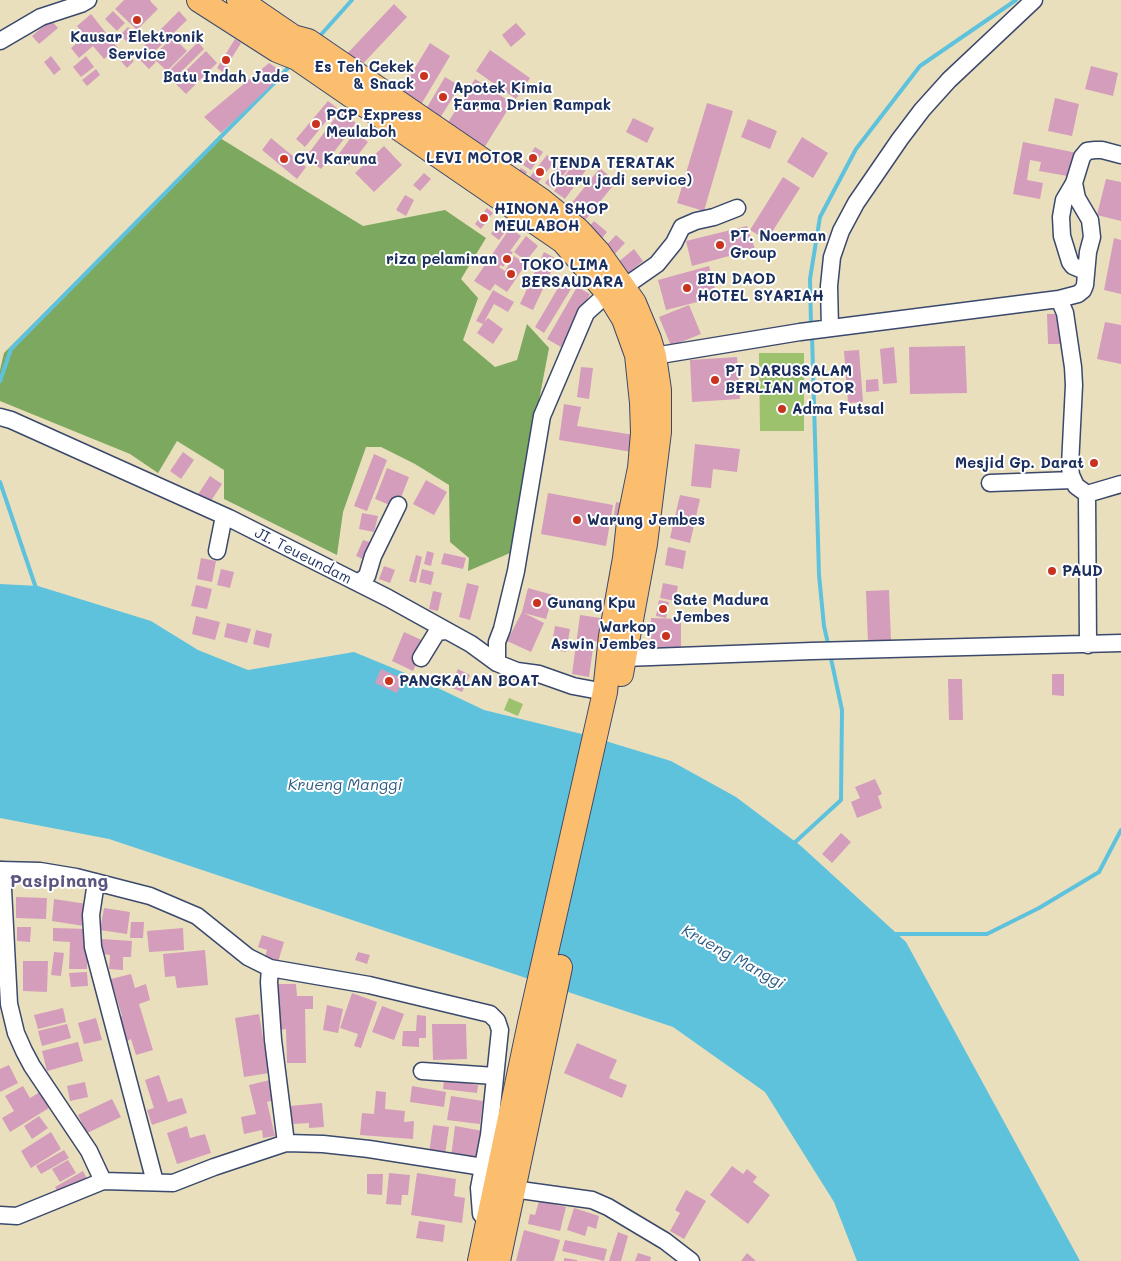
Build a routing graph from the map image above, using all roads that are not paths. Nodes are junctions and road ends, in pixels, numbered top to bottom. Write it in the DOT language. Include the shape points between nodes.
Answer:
graph roads {
  1 [pos="88,0"];
  2 [pos="238,0"];
  3 [pos="1034,0"];
  4 [pos="214,4"];
  5 [pos="0,41"];
  6 [pos="294,47"];
  7 [pos="1121,155"];
  8 [pos="1074,182"];
  9 [pos="737,208"];
  10 [pos="1085,271"];
  11 [pos="616,290"];
  12 [pos="1059,299"];
  13 [pos="827,329"];
  14 [pos="654,356"];
  15 [pos="0,417"];
  16 [pos="1073,480"];
  17 [pos="990,483"];
  18 [pos="1121,484"];
  19 [pos="1087,494"];
  20 [pos="398,506"];
  21 [pos="224,523"];
  22 [pos="217,551"];
  23 [pos="365,576"];
  24 [pos="438,635"];
  25 [pos="1121,644"];
  26 [pos="1088,645"];
  27 [pos="421,658"];
  28 [pos="624,658"];
  29 [pos="497,662"];
  30 [pos="612,688"];
  31 [pos="1,870"];
  32 [pos="96,882"];
  33 [pos="270,968"];
  34 [pos="6,1014"];
  35 [pos="539,1022"];
  36 [pos="422,1071"];
  37 [pos="495,1076"];
  38 [pos="286,1144"];
  39 [pos="483,1167"];
  40 [pos="103,1181"];
  41 [pos="155,1182"];
  42 [pos="513,1188"];
  43 [pos="0,1215"];
  44 [pos="488,1222"];
  45 [pos="480,1261"];
  46 [pos="498,1261"];
  47 [pos="691,1261"];
  1 -- 5 [label="street" via="41,17"];
  2 -- 6 [label="highway"];
  3 -- 13 [label="street" via="922,110 856,203 832,257"];
  4 -- 6 [label="highway"];
  6 -- 11 [label="highway" via="542,201 578,230 598,252"];
  7 -- 8 [label="street" via="1102,150 1087,151"];
  8 -- 10 [label="street" via="1077,198 1086,210 1092,228"];
  8 -- 10 [label="street" via="1064,200 1062,236 1070,262"];
  9 -- 11 [label="street" via="682,227 657,264"];
  10 -- 12 [label="street" via="1083,290"];
  11 -- 14 [label="highway" via="642,321"];
  11 -- 29 [label="street" via="586,313 542,416 523,536 499,635"];
  11 -- 30 [label="highway" via="637,355 643,433 611,636"];
  12 -- 13 [label="street"];
  12 -- 16 [label="street" via="1065,313 1073,367 1070,466"];
  13 -- 14 [label="street"];
  14 -- 28 [label="highway" via="659,390 659,432 645,544"];
  15 -- 21 [label="street, JI. Teueundam" via="146,480"];
  16 -- 17 [label="street"];
  16 -- 19 [label="street"];
  18 -- 19 [label="street"];
  19 -- 26 [label="street"];
  20 -- 23 [label="street"];
  21 -- 22 [label="street"];
  21 -- 23 [label="street, JI. Teueundam"];
  23 -- 24 [label="street, JI. Teueundam"];
  24 -- 27 [label="street"];
  24 -- 29 [label="street, JI. Teueundam" via="471,644"];
  25 -- 26 [label="street"];
  26 -- 28 [label="street"];
  28 -- 30 [label="highway"];
  29 -- 30 [label="street, JI. Teueundam" via="517,671 539,674 573,686"];
  30 -- 35 [label="highway"];
  31 -- 32 [label="street" via="40,871"];
  31 -- 34 [label="street" via="9,1004"];
  32 -- 33 [label="street" via="150,896 196,916 248,957"];
  32 -- 41 [label="street" via="91,915 93,947"];
  33 -- 37 [label="street" via="368,985 490,1014 500,1030"];
  33 -- 38 [label="street" via="272,1032"];
  34 -- 40 [label="street" via="24,1051 89,1151"];
  35 -- 42 [label="highway"];
  35 -- 44 [label="highway"];
  36 -- 37 [label="street"];
  37 -- 39 [label="street"];
  38 -- 39 [label="street" via="369,1149"];
  38 -- 41 [label="street" via="173,1182"];
  39 -- 44 [label="street" via="479,1202 481,1214"];
  40 -- 41 [label="street"];
  40 -- 43 [label="street" via="18,1216"];
  42 -- 46 [label="highway"];
  42 -- 47 [label="street" via="592,1200 665,1241"];
  44 -- 45 [label="highway"];
}
